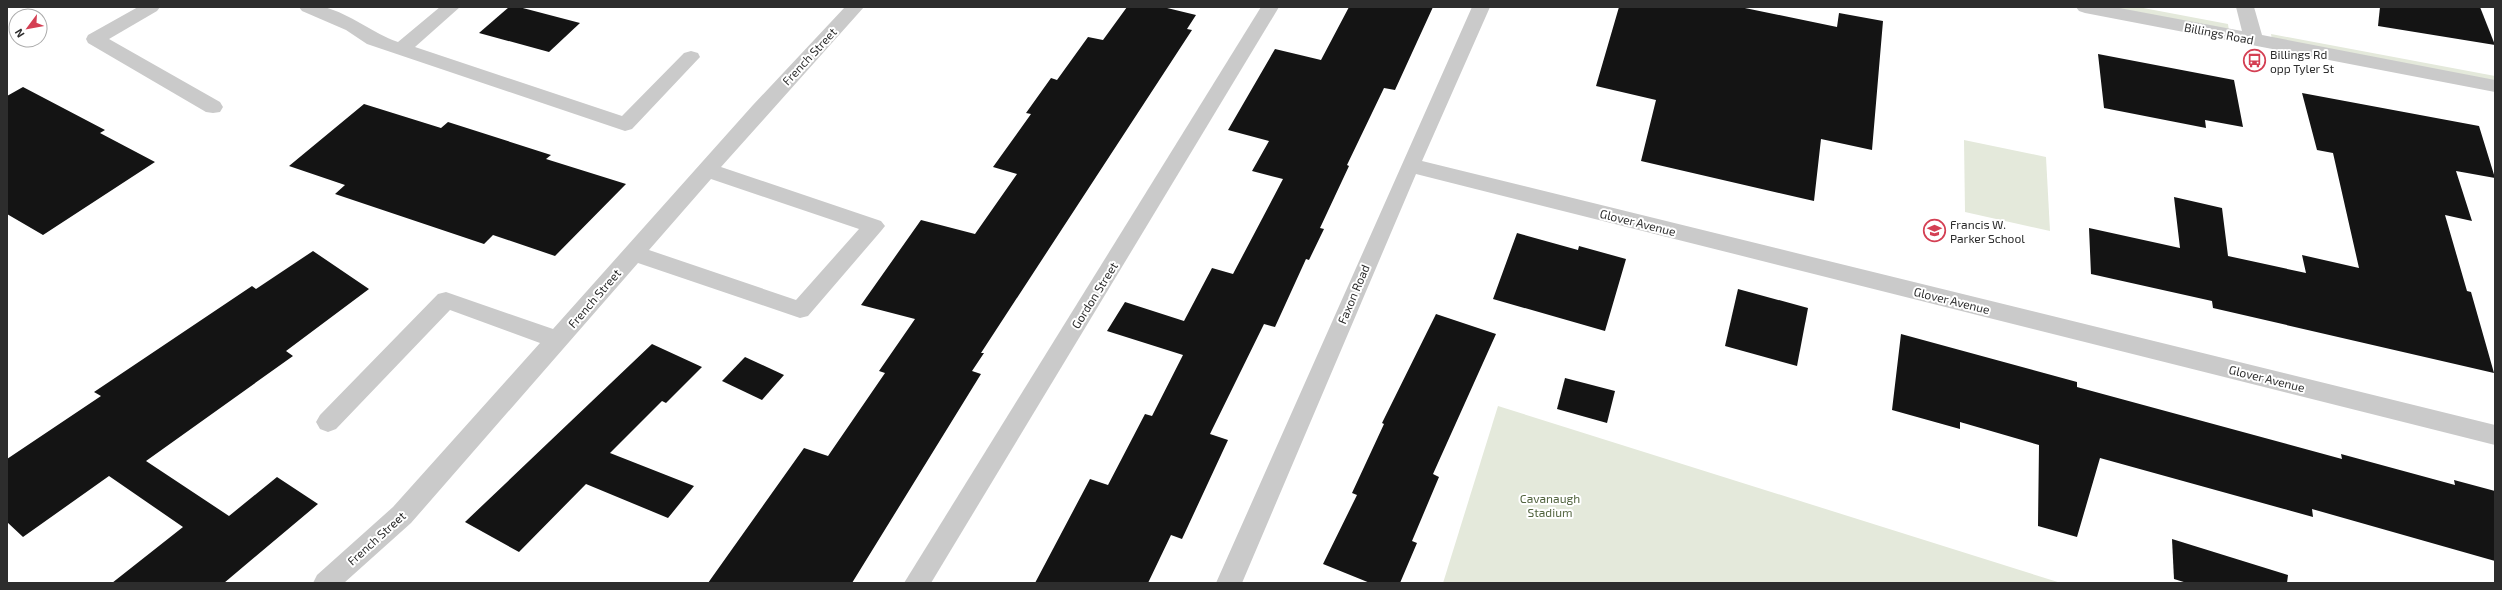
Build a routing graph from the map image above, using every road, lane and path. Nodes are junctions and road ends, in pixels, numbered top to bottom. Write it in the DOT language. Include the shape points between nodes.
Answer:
graph roads {
  1 [pos="151,7"];
  2 [pos="308,7"];
  3 [pos="451,7"];
  4 [pos="855,7"];
  5 [pos="1270,7"];
  6 [pos="1481,7"];
  7 [pos="2085,7"];
  8 [pos="2154,7"];
  9 [pos="2245,7"];
  10 [pos="2252,32"];
  11 [pos="401,49"];
  12 [pos="691,56"];
  13 [pos="2495,72"];
  14 [pos="2495,86"];
  15 [pos="213,107"];
  16 [pos="1410,165"];
  17 [pos="707,170"];
  18 [pos="634,253"];
  19 [pos="557,340"];
  20 [pos="328,422"];
  21 [pos="2495,435"];
  22 [pos="326,583"];
  23 [pos="917,583"];
  24 [pos="1229,583"];
  1 -- 15 [label="street" via="95,39"];
  2 -- 11 [label="street" via="352,26 374,40"];
  3 -- 11 [label="street"];
  4 -- 17 [label="street, French Street"];
  5 -- 23 [label="street, Gordon Street"];
  6 -- 16 [label="street, Faxon Road"];
  7 -- 10 [label="street, Billings Road"];
  8 -- 10 [label="street, Billings Road"];
  9 -- 10 [label="street"];
  10 -- 13 [label="street, Billings Road"];
  10 -- 14 [label="street, Billings Road"];
  11 -- 12 [label="street" via="625,124"];
  16 -- 21 [label="street, Glover Avenue"];
  16 -- 24 [label="street, Faxon Road"];
  17 -- 18 [label="street, French Street"];
  17 -- 18 [label="street" via="874,226 800,310"];
  18 -- 19 [label="street, French Street"];
  19 -- 20 [label="street" via="446,300"];
  19 -- 22 [label="street, French Street" via="402,515"];
}
